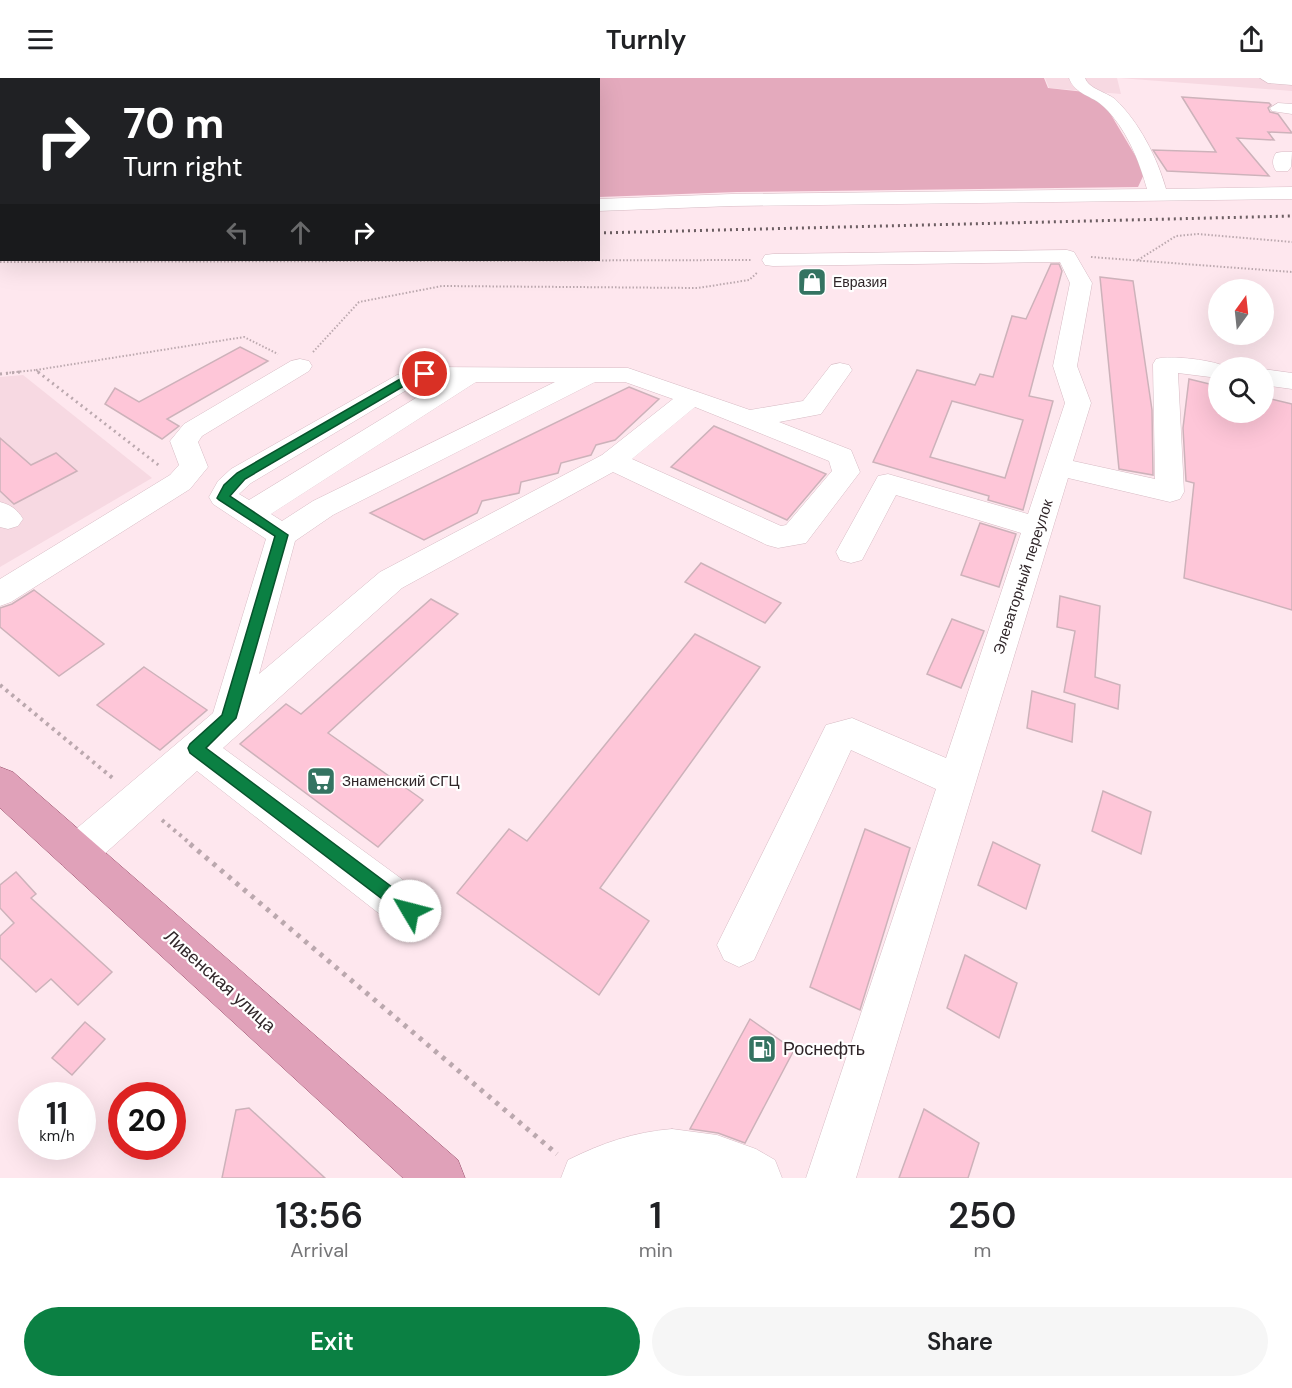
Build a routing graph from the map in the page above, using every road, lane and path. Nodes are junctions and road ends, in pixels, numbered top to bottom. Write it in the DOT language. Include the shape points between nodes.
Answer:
graph roads {
  1 [pos="1077,78"];
  2 [pos="1268,78"];
  3 [pos="1292,80"];
  4 [pos="1292,193"];
  5 [pos="1158,194"];
  6 [pos="600,205"];
  7 [pos="1292,242"];
  8 [pos="1067,256"];
  9 [pos="600,260"];
  10 [pos="773,260"];
  11 [pos="1137,260"];
  12 [pos="386,261"];
  13 [pos="0,262"];
  14 [pos="1292,272"];
  15 [pos="300,366"];
  16 [pos="36,370"];
  17 [pos="840,370"];
  18 [pos="1208,370"];
  19 [pos="0,374"];
  20 [pos="470,375"];
  21 [pos="590,375"];
  22 [pos="1274,379"];
  23 [pos="1292,381"];
  24 [pos="692,397"];
  25 [pos="748,419"];
  26 [pos="612,461"];
  27 [pos="1059,467"];
  28 [pos="180,482"];
  29 [pos="249,514"];
  30 [pos="1039,528"];
  31 [pos="282,535"];
  32 [pos="851,552"];
  33 [pos="0,594"];
  34 [pos="0,685"];
  35 [pos="229,718"];
  36 [pos="195,748"];
  37 [pos="957,780"];
  38 [pos="0,784"];
  39 [pos="137,799"];
  40 [pos="76,853"];
  41 [pos="410,911"];
  42 [pos="739,945"];
  43 [pos="576,1170"];
  44 [pos="440,1178"];
  45 [pos="757,1178"];
  46 [pos="831,1178"];
  1 -- 5 [label="street" via="1080,86 1108,102 1127,127 1152,170"];
  2 -- 3 [label="street"];
  4 -- 5 [label="street"];
  5 -- 6 [label="street"];
  7 -- 11 [label="path" via="1198,234 1176,236"];
  8 -- 10 [label="street"];
  8 -- 11 [label="path"];
  8 -- 27 [label="street, Элеваторный переулок" via="1081,283 1065,366 1078,403"];
  9 -- 10 [label="path"];
  10 -- 15 [label="path" via="749,280 698,288 442,286 359,302"];
  11 -- 14 [label="path"];
  12 -- 13 [label="path"];
  15 -- 16 [label="path" via="244,337"];
  15 -- 28 [label="street" via="193,430 184,441 194,467"];
  16 -- 19 [label="path"];
  16 -- 28 [label="path"];
  17 -- 25 [label="street" via="812,408"];
  18 -- 27 [label="street" via="1165,364 1170,492"];
  20 -- 21 [label="street"];
  20 -- 29 [label="street"];
  20 -- 29 [label="street" via="425,374 405,380 241,476 223,498"];
  21 -- 24 [label="street" via="628,375"];
  21 -- 31 [label="street" via="323,508"];
  22 -- 23 [label="street"];
  24 -- 25 [label="street"];
  24 -- 26 [label="street"];
  25 -- 26 [label="street" via="841,456 846,472 795,535 777,537"];
  26 -- 35 [label="street" via="391,580"];
  27 -- 30 [label="street, Элеваторный переулок"];
  28 -- 33 [label="street"];
  29 -- 31 [label="street"];
  30 -- 32 [label="street" via="888,483"];
  30 -- 37 [label="street, Элеваторный переулок"];
  31 -- 35 [label="street"];
  34 -- 39 [label="path"];
  35 -- 36 [label="street"];
  36 -- 39 [label="street"];
  36 -- 41 [label="street"];
  37 -- 42 [label="street" via="852,734 839,736"];
  37 -- 46 [label="street, Элеваторный переулок"];
  38 -- 40 [label="main road, Ливенская улица"];
  39 -- 40 [label="street"];
  39 -- 43 [label="path"];
  40 -- 44 [label="main road, Ливенская улица"];
  43 -- 45 [label="street" via="667,1153 705,1156"];
}
